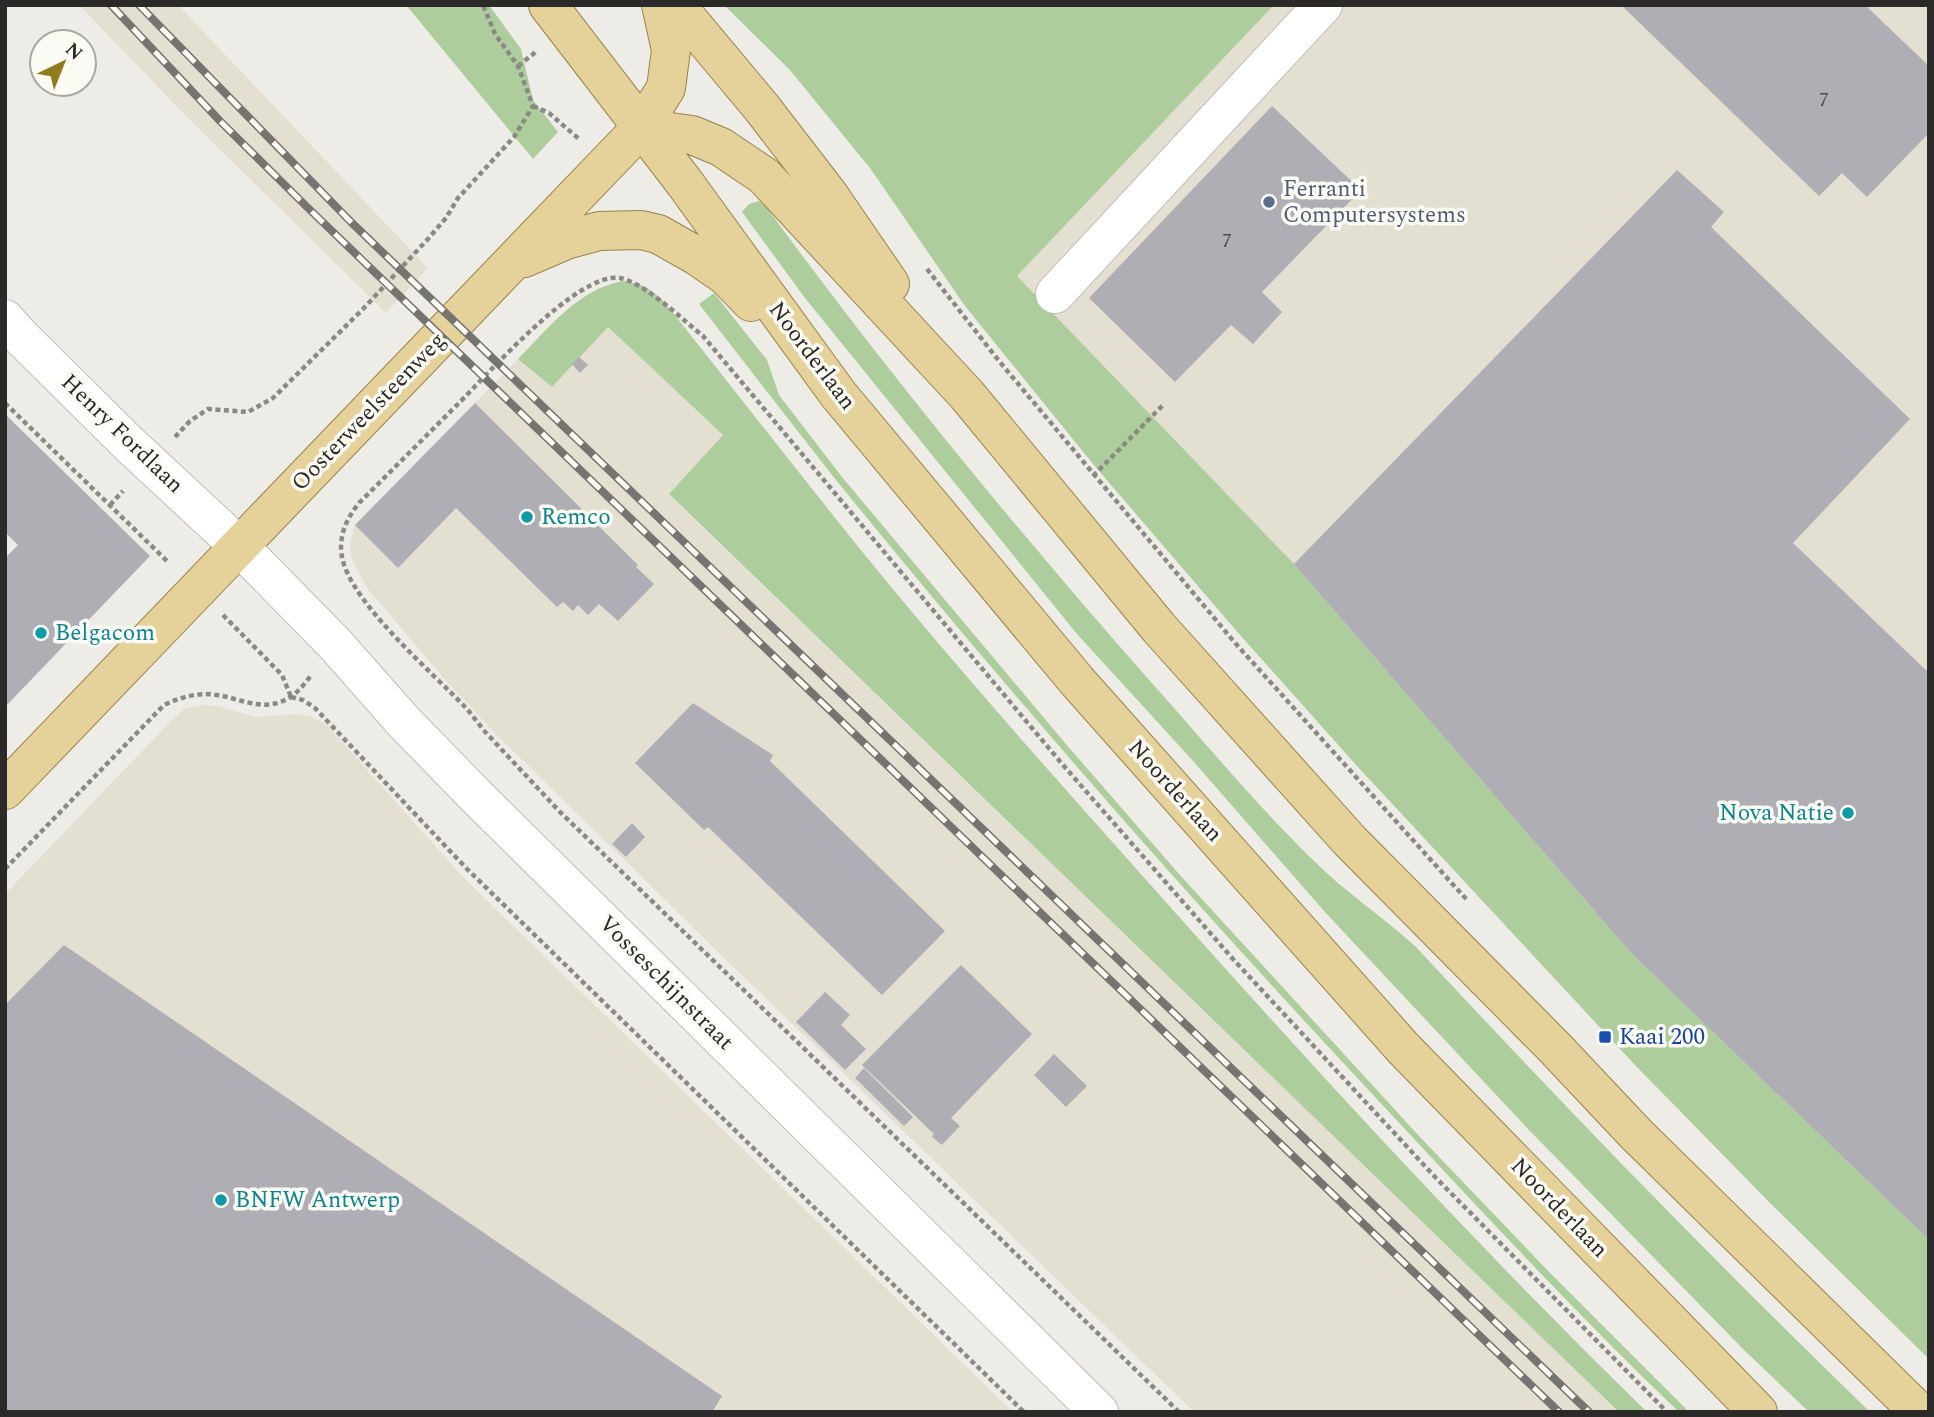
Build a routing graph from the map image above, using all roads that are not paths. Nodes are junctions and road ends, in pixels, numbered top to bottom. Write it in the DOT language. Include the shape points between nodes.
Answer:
graph roads {
  1 [pos="548,5"];
  2 [pos="662,5"];
  3 [pos="676,5"];
  4 [pos="1323,5"];
  5 [pos="640,128"];
  6 [pos="513,263"];
  7 [pos="1055,293"];
  8 [pos="5,319"];
  9 [pos="838,394"];
  10 [pos="967,395"];
  11 [pos="240,547"];
  12 [pos="5,790"];
  13 [pos="1099,1412"];
  14 [pos="1758,1412"];
  15 [pos="1919,1412"];
  1 -- 5 [label="main road, Noorderlaan"];
  2 -- 5 [label="main road, Oosterweelsteenweg" via="671,50 666,88"];
  3 -- 10 [label="main road" via="828,195"];
  4 -- 7 [label="street"];
  5 -- 6 [label="main road, Oosterweelsteenweg"];
  5 -- 9 [label="main road, Noorderlaan" via="684,181"];
  5 -- 10 [label="main road" via="692,135 721,147 764,176"];
  6 -- 9 [label="main road" via="599,231 658,234 726,276"];
  6 -- 11 [label="main road, Oosterweelsteenweg"];
  8 -- 11 [label="street, Henry Fordlaan"];
  9 -- 14 [label="main road, Noorderlaan" via="1077,681 1403,1048"];
  10 -- 15 [label="main road" via="1159,628 1350,841 1636,1135"];
  11 -- 12 [label="main road, Oosterweelsteenweg"];
  11 -- 13 [label="street, Vosseschijnstraat" via="475,795"];
}
